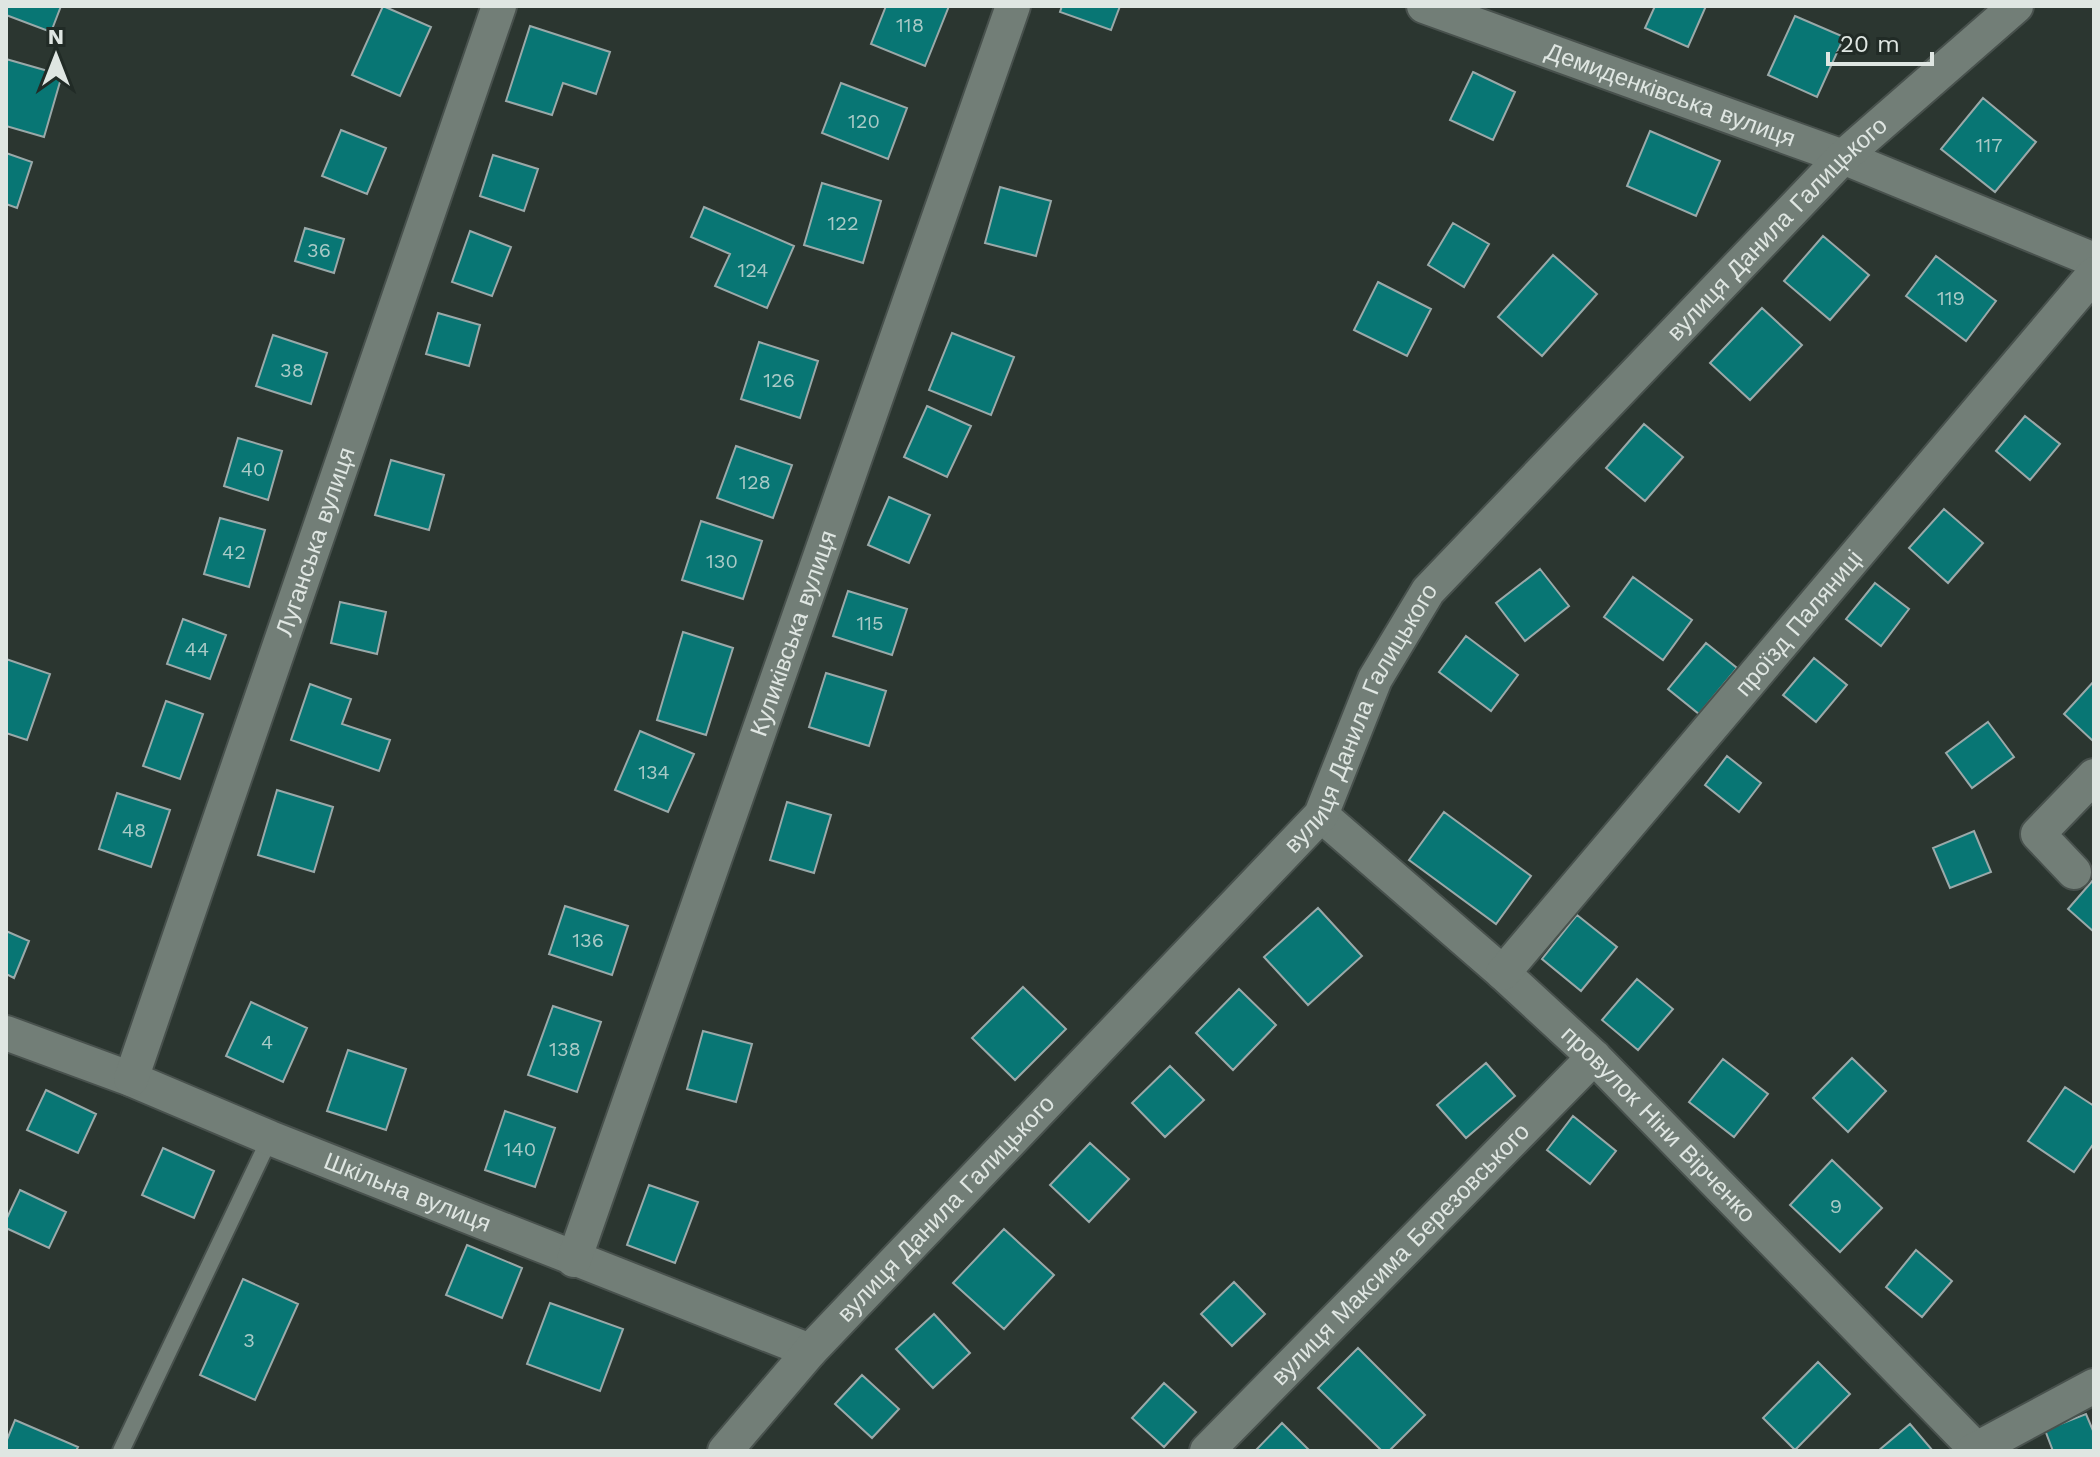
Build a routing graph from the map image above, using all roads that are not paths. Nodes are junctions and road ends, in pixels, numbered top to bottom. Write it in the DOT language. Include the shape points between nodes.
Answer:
graph roads {
  1 [pos="499,6"];
  2 [pos="1013,6"];
  3 [pos="1424,6"];
  4 [pos="2016,6"];
  5 [pos="1480,15"];
  6 [pos="1843,157"];
  7 [pos="2094,260"];
  8 [pos="2094,274"];
  9 [pos="2094,776"];
  10 [pos="1321,815"];
  11 [pos="2074,872"];
  12 [pos="1503,973"];
  13 [pos="6,1033"];
  14 [pos="1594,1057"];
  15 [pos="131,1079"];
  16 [pos="270,1138"];
  17 [pos="574,1260"];
  18 [pos="810,1351"];
  19 [pos="2094,1386"];
  20 [pos="1976,1450"];
  21 [pos="121,1451"];
  22 [pos="725,1451"];
  23 [pos="1207,1451"];
  1 -- 15 [label="street, Луганська вулиця"];
  2 -- 17 [label="street, Куликівська вулиця"];
  3 -- 5 [label="street, Демиденківська вулиця"];
  4 -- 6 [label="street, вулиця Данила Галицького"];
  5 -- 6 [label="street, Демиденківська вулиця"];
  6 -- 7 [label="street, Демиденківська вулиця"];
  6 -- 10 [label="street, вулиця Данила Галицького" via="1428,591 1375,679"];
  8 -- 12 [label="street, проїзд Паляниці"];
  9 -- 11 [label="street" via="2038,834"];
  10 -- 12 [label="street, провулок Ніни Вірченко"];
  10 -- 18 [label="street, вулиця Данила Галицького"];
  12 -- 14 [label="street, провулок Ніни Вірченко"];
  13 -- 15 [label="street, Шкільна вулиця"];
  14 -- 20 [label="street, провулок Ніни Вірченко"];
  14 -- 23 [label="street, вулиця Максима Березовського"];
  15 -- 16 [label="street, Шкільна вулиця"];
  16 -- 17 [label="street, Шкільна вулиця"];
  16 -- 21 [label="lane"];
  17 -- 18 [label="street, Шкільна вулиця"];
  18 -- 22 [label="street, вулиця Данила Галицького"];
  19 -- 20 [label="street"];
}
